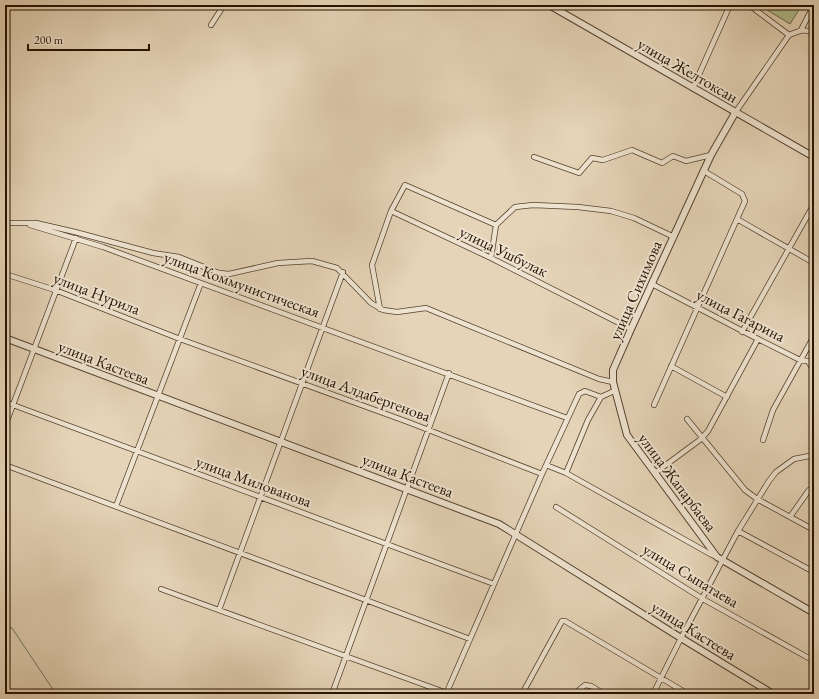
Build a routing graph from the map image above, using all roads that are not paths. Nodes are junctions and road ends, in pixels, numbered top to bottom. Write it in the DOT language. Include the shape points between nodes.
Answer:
graph roads {
  1 [pos="224,5"];
  2 [pos="549,5"];
  3 [pos="730,5"];
  4 [pos="749,5"];
  5 [pos="814,5"];
  6 [pos="211,26"];
  7 [pos="801,30"];
  8 [pos="814,33"];
  9 [pos="789,35"];
  10 [pos="693,88"];
  11 [pos="734,112"];
  12 [pos="711,155"];
  13 [pos="534,157"];
  14 [pos="814,158"];
  15 [pos="704,172"];
  16 [pos="814,204"];
  17 [pos="391,212"];
  18 [pos="737,219"];
  19 [pos="5,223"];
  20 [pos="24,223"];
  21 [pos="496,225"];
  22 [pos="674,237"];
  23 [pos="76,238"];
  24 [pos="788,248"];
  25 [pos="491,258"];
  26 [pos="814,263"];
  27 [pos="343,272"];
  28 [pos="5,274"];
  29 [pos="201,283"];
  30 [pos="652,284"];
  31 [pos="55,290"];
  32 [pos="698,308"];
  33 [pos="380,309"];
  34 [pos="324,328"];
  35 [pos="631,329"];
  36 [pos="742,332"];
  37 [pos="814,336"];
  38 [pos="5,338"];
  39 [pos="180,339"];
  40 [pos="758,339"];
  41 [pos="33,348"];
  42 [pos="800,360"];
  43 [pos="671,366"];
  44 [pos="814,371"];
  45 [pos="448,373"];
  46 [pos="613,382"];
  47 [pos="303,384"];
  48 [pos="614,391"];
  49 [pos="159,396"];
  50 [pos="601,397"];
  51 [pos="727,397"];
  52 [pos="5,402"];
  53 [pos="13,405"];
  54 [pos="654,405"];
  55 [pos="567,418"];
  56 [pos="687,419"];
  57 [pos="5,426"];
  58 [pos="428,430"];
  59 [pos="702,438"];
  60 [pos="763,440"];
  61 [pos="281,441"];
  62 [pos="138,451"];
  63 [pos="814,455"];
  64 [pos="5,465"];
  65 [pos="546,465"];
  66 [pos="566,473"];
  67 [pos="655,473"];
  68 [pos="542,474"];
  69 [pos="814,488"];
  70 [pos="406,489"];
  71 [pos="260,497"];
  72 [pos="757,499"];
  73 [pos="116,506"];
  74 [pos="556,507"];
  75 [pos="790,517"];
  76 [pos="814,530"];
  77 [pos="738,531"];
  78 [pos="517,533"];
  79 [pos="386,544"];
  80 [pos="240,554"];
  81 [pos="718,557"];
  82 [pos="723,561"];
  83 [pos="814,572"];
  84 [pos="494,584"];
  85 [pos="161,589"];
  86 [pos="703,599"];
  87 [pos="366,600"];
  88 [pos="219,610"];
  89 [pos="814,613"];
  90 [pos="681,638"];
  91 [pos="470,639"];
  92 [pos="346,656"];
  93 [pos="814,661"];
  94 [pos="662,678"];
  95 [pos="5,689"];
  96 [pos="12,694"];
  97 [pos="332,694"];
  98 [pos="447,694"];
  99 [pos="522,694"];
  100 [pos="574,694"];
  101 [pos="604,694"];
  102 [pos="653,694"];
  103 [pos="688,694"];
  104 [pos="773,694"];
  1 -- 6 [label="street"];
  2 -- 10 [label="street, улица Желтоксан"];
  3 -- 10 [label="street"];
  4 -- 9 [label="street"];
  5 -- 7 [label="street"];
  7 -- 8 [label="street"];
  7 -- 9 [label="street"];
  9 -- 11 [label="street"];
  10 -- 11 [label="street, улица Желтоксан"];
  11 -- 12 [label="street, улица Сихимова"];
  11 -- 14 [label="street, улица Желтоксан"];
  12 -- 13 [label="street" via="686,161 673,156 662,163 632,150 603,160 592,158 579,173"];
  12 -- 15 [label="street, улица Сихимова"];
  15 -- 18 [label="street" via="745,197"];
  15 -- 22 [label="street, улица Сихимова"];
  16 -- 24 [label="street"];
  17 -- 21 [label="street" via="405,185"];
  17 -- 25 [label="street, улица Ушбулак"];
  17 -- 33 [label="street" via="372,265"];
  18 -- 24 [label="street"];
  18 -- 32 [label="street"];
  19 -- 20 [label="street"];
  20 -- 23 [label="street, улица Коммунистическая"];
  20 -- 27 [label="street" via="36,223 153,253 179,257 219,274 296,261 330,265"];
  21 -- 22 [label="street" via="515,207 571,207 611,211 634,218"];
  21 -- 25 [label="street"];
  22 -- 30 [label="street, улица Сихимова"];
  23 -- 29 [label="street, улица Коммунистическая"];
  23 -- 31 [label="street"];
  24 -- 26 [label="street"];
  24 -- 36 [label="street"];
  25 -- 35 [label="street, улица Ушбулак"];
  27 -- 33 [label="street" via="371,303"];
  27 -- 34 [label="street"];
  28 -- 31 [label="street, улица Нурила"];
  29 -- 34 [label="street, улица Коммунистическая"];
  29 -- 39 [label="street"];
  30 -- 32 [label="street, улица Гагарина"];
  30 -- 35 [label="street, улица Сихимова"];
  31 -- 39 [label="street, улица Нурила"];
  31 -- 41 [label="street"];
  32 -- 36 [label="street, улица Гагарина"];
  32 -- 43 [label="street"];
  33 -- 46 [label="street" via="390,313 426,308 599,379"];
  34 -- 45 [label="street, улица Коммунистическая"];
  34 -- 47 [label="street"];
  35 -- 46 [label="street, улица Сихимова" via="613,370"];
  36 -- 40 [label="street, улица Гагарина"];
  37 -- 42 [label="street"];
  38 -- 41 [label="street, улица Кастеева"];
  39 -- 47 [label="street, улица Алдабергенова"];
  39 -- 49 [label="street"];
  40 -- 42 [label="street, улица Гагарина"];
  40 -- 51 [label="street"];
  41 -- 49 [label="street, улица Кастеева"];
  41 -- 53 [label="street"];
  42 -- 44 [label="street, улица Гагарина" via="808,361"];
  42 -- 60 [label="street" via="773,410"];
  43 -- 51 [label="street"];
  43 -- 54 [label="street"];
  45 -- 55 [label="street, улица Коммунистическая"];
  45 -- 58 [label="street"];
  46 -- 48 [label="street, улица Сихимова"];
  47 -- 58 [label="street, улица Алдабергенова"];
  47 -- 61 [label="street"];
  48 -- 50 [label="street"];
  48 -- 67 [label="street, улица Жапарбаева" via="626,435"];
  49 -- 61 [label="street, улица Кастеева"];
  49 -- 62 [label="street"];
  50 -- 55 [label="street" via="585,391 579,394"];
  50 -- 66 [label="street" via="588,420"];
  51 -- 59 [label="street"];
  52 -- 53 [label="street, улица Милованова"];
  53 -- 57 [label="street"];
  53 -- 62 [label="street, улица Милованова"];
  55 -- 65 [label="street"];
  56 -- 59 [label="street"];
  58 -- 68 [label="street, улица Алдабергенова"];
  58 -- 70 [label="street"];
  59 -- 67 [label="street"];
  59 -- 72 [label="street" via="745,490"];
  61 -- 70 [label="street, улица Кастеева"];
  61 -- 71 [label="street"];
  62 -- 71 [label="street, улица Милованова"];
  62 -- 73 [label="street"];
  63 -- 72 [label="street" via="794,459 776,472"];
  64 -- 73 [label="street"];
  65 -- 66 [label="street"];
  65 -- 68 [label="street"];
  66 -- 81 [label="street"];
  67 -- 81 [label="street, улица Жапарбаева"];
  68 -- 78 [label="street"];
  69 -- 75 [label="street" via="809,490"];
  70 -- 78 [label="street, улица Кастеева"];
  70 -- 79 [label="street"];
  71 -- 79 [label="street, улица Милованова"];
  71 -- 80 [label="street"];
  72 -- 75 [label="street"];
  72 -- 77 [label="street"];
  73 -- 80 [label="street"];
  74 -- 86 [label="street, улица Сыпатаева"];
  75 -- 76 [label="street"];
  77 -- 82 [label="street"];
  77 -- 83 [label="street"];
  78 -- 84 [label="street"];
  78 -- 90 [label="street, улица Кастеева"];
  79 -- 84 [label="street, улица Милованова"];
  79 -- 87 [label="street"];
  80 -- 87 [label="street"];
  80 -- 88 [label="street"];
  81 -- 82 [label="street, улица Жапарбаева"];
  82 -- 86 [label="street"];
  82 -- 89 [label="street"];
  84 -- 91 [label="street"];
  85 -- 88 [label="street"];
  86 -- 90 [label="street"];
  86 -- 93 [label="street, улица Сыпатаева"];
  87 -- 91 [label="street"];
  87 -- 92 [label="street"];
  88 -- 92 [label="street"];
  90 -- 94 [label="street"];
  90 -- 104 [label="street, улица Кастеева"];
  91 -- 98 [label="street"];
  92 -- 97 [label="street"];
  92 -- 98 [label="street"];
  94 -- 99 [label="street" via="565,621 559,623"];
  94 -- 102 [label="street"];
  94 -- 103 [label="street"];
  95 -- 96 [label="street"];
  100 -- 101 [label="street" via="585,686 591,686"];
}
